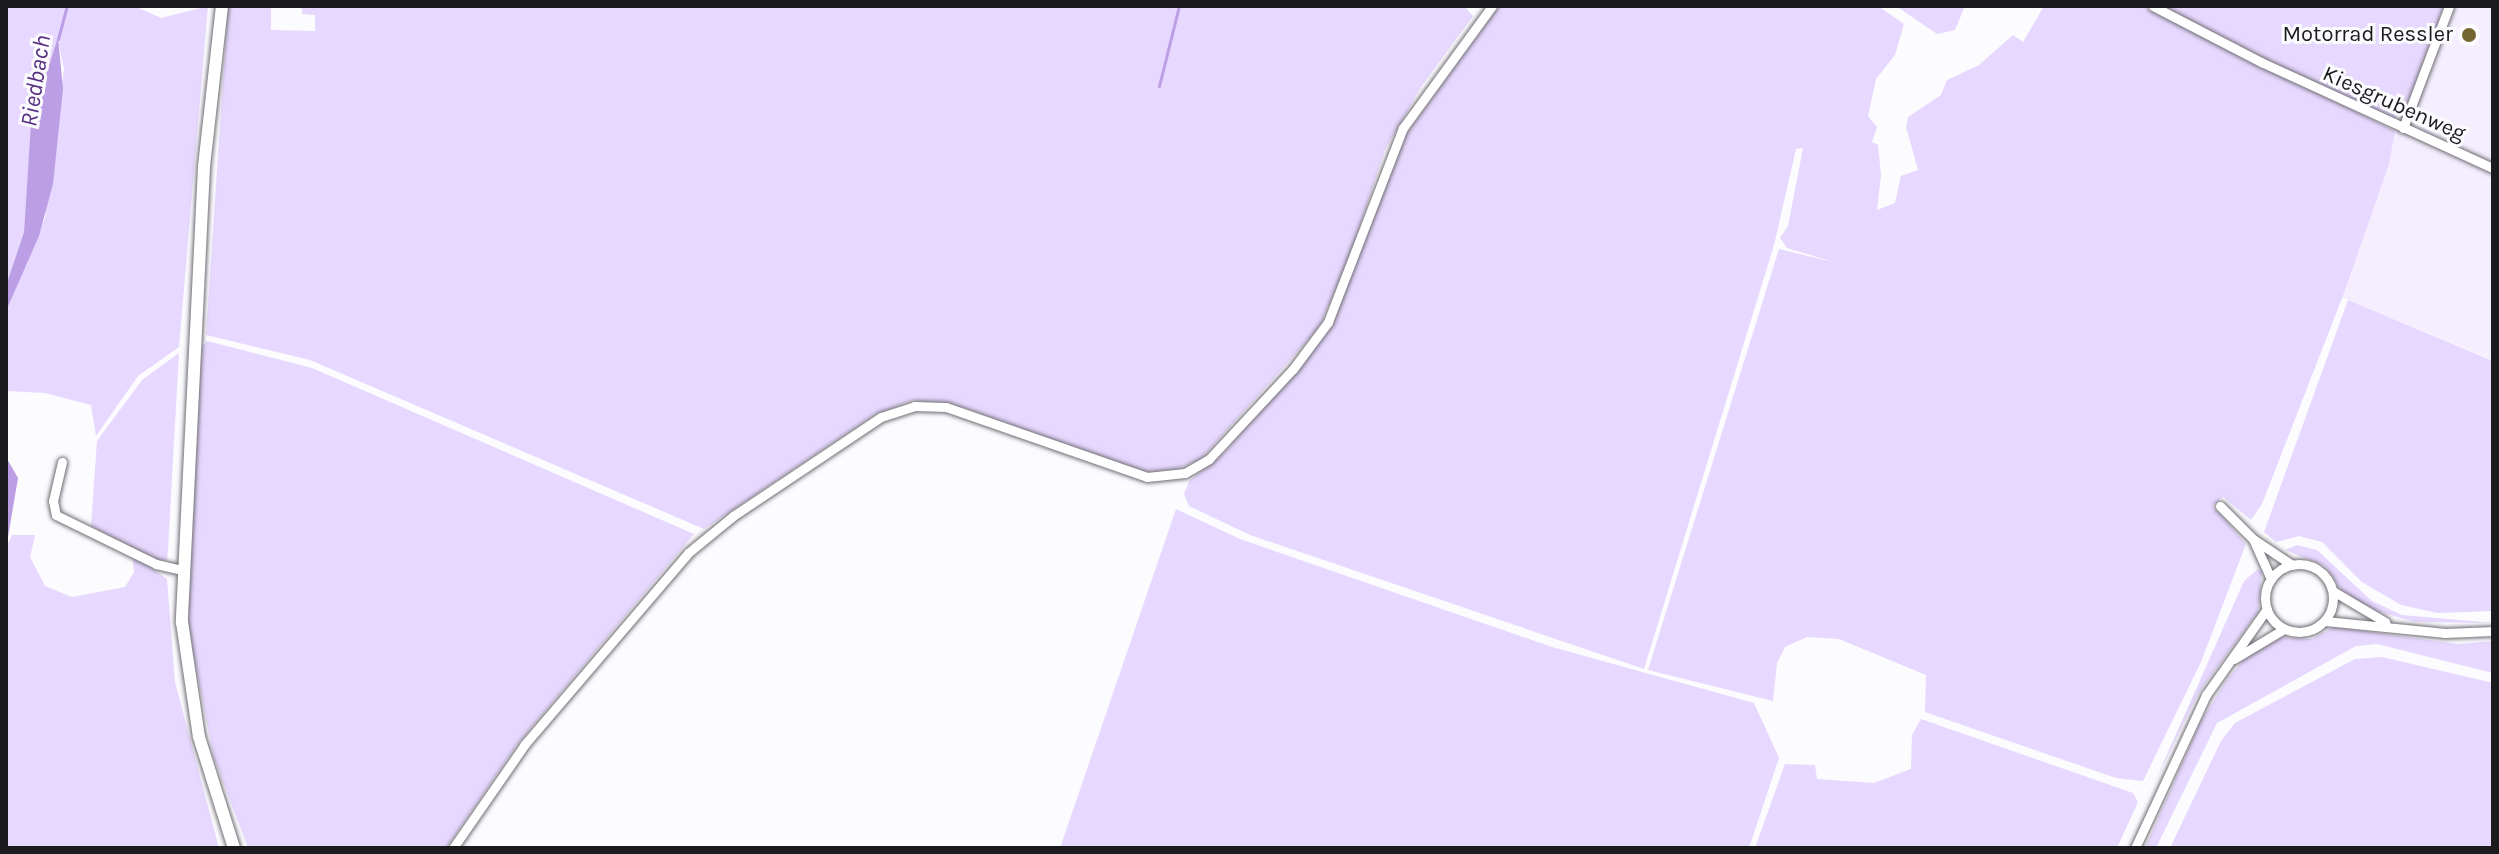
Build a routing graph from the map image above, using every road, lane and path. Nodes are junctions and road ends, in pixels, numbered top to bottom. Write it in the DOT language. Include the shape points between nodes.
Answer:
graph roads {
  1 [pos="222,6"];
  2 [pos="1492,6"];
  3 [pos="2153,6"];
  4 [pos="2449,6"];
  5 [pos="2403,128"];
  6 [pos="2493,168"];
  7 [pos="62,462"];
  8 [pos="2220,506"];
  9 [pos="2253,539"];
  10 [pos="2292,565"];
  11 [pos="181,570"];
  12 [pos="2271,579"];
  13 [pos="2332,590"];
  14 [pos="2267,609"];
  15 [pos="2325,621"];
  16 [pos="2392,625"];
  17 [pos="2284,629"];
  18 [pos="2493,631"];
  19 [pos="2231,661"];
  20 [pos="234,848"];
  21 [pos="453,848"];
  22 [pos="2135,848"];
  1 -- 11 [label="main road" via="204,167"];
  2 -- 21 [label="street" via="1403,128 1376,185 1340,298 1306,353 1217,452 1185,473 1159,478 1130,474 946,407 914,406 881,417 733,516 688,553 525,744"];
  3 -- 5 [label="street, Kiesgrubenweg"];
  4 -- 5 [label="street"];
  5 -- 6 [label="street, Kiesgrubenweg"];
  7 -- 11 [label="street" via="53,501 56,515 156,564"];
  8 -- 9 [label="street"];
  9 -- 10 [label="street"];
  9 -- 12 [label="street"];
  10 -- 12 [label="street"];
  10 -- 13 [label="street" via="2317,570"];
  11 -- 20 [label="main road" via="190,694"];
  12 -- 14 [label="street"];
  13 -- 15 [label="street"];
  13 -- 16 [label="street"];
  14 -- 17 [label="street"];
  14 -- 19 [label="street"];
  15 -- 16 [label="street"];
  15 -- 17 [label="street" via="2303,632"];
  16 -- 18 [label="street" via="2445,633"];
  17 -- 19 [label="street"];
  19 -- 22 [label="street" via="2206,695"];
}
